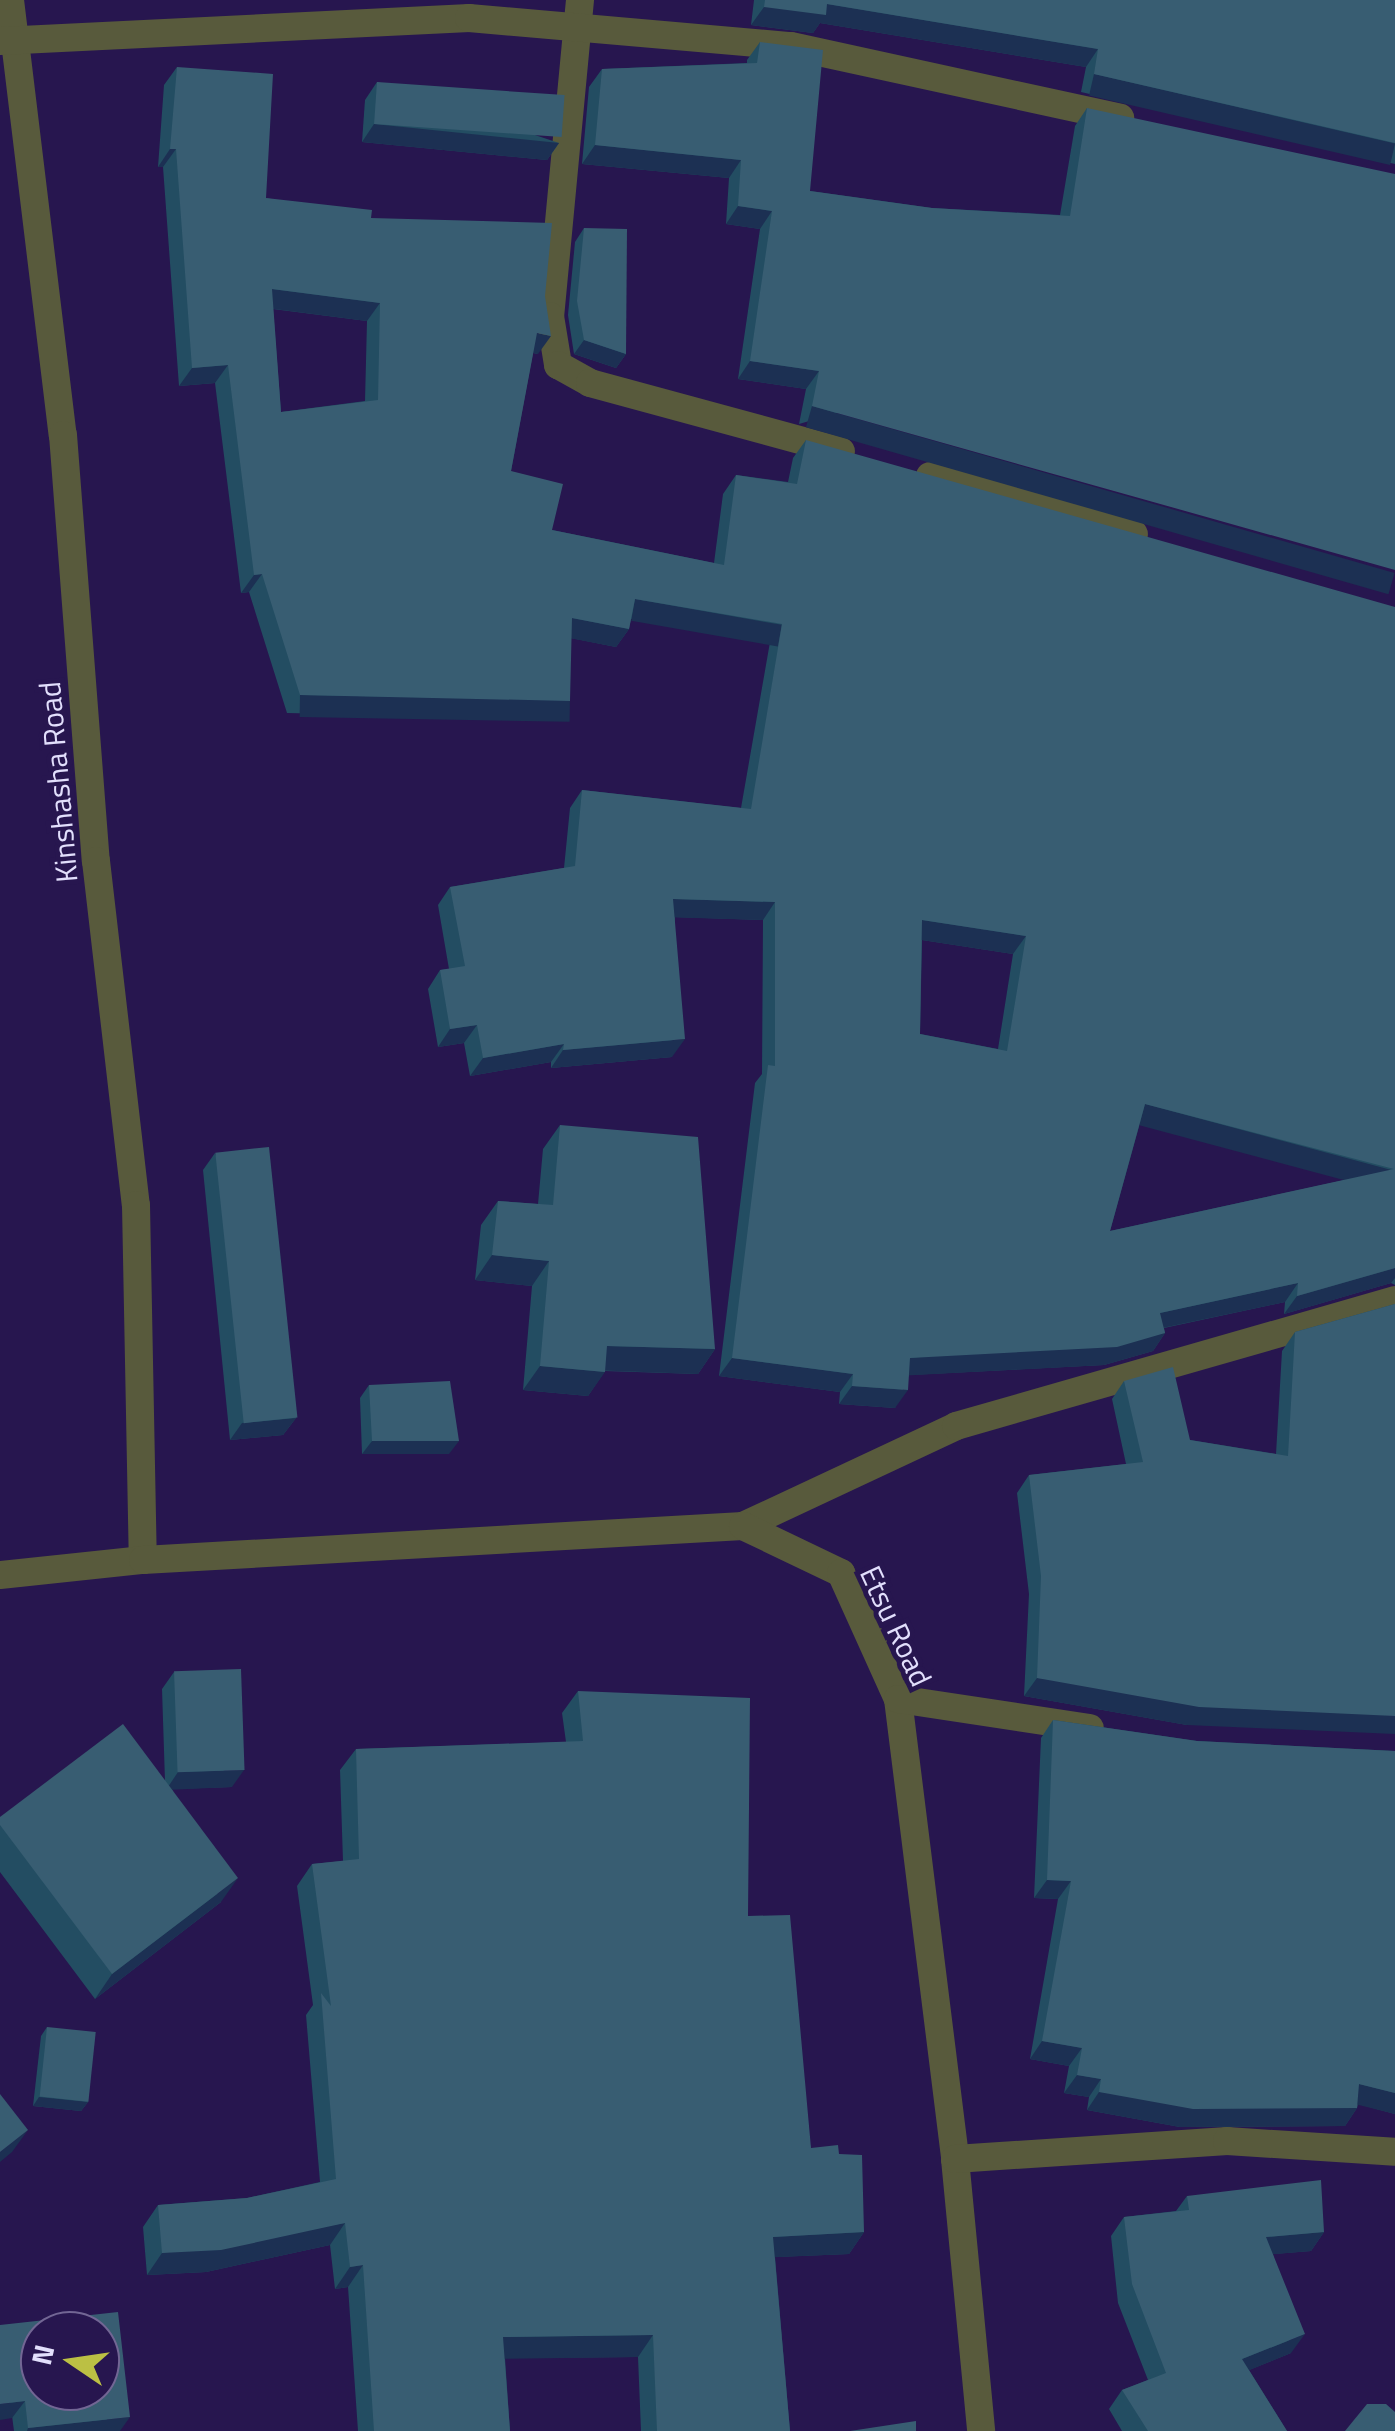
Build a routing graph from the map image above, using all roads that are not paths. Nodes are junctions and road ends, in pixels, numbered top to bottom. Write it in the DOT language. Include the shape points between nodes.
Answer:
graph roads {
  1 [pos="10,0"];
  2 [pos="579,14"];
  3 [pos="7,40"];
  4 [pos="1155,126"];
  5 [pos="871,460"];
  6 [pos="908,470"];
  7 [pos="1168,544"];
  8 [pos="1395,1300"];
  9 [pos="742,1526"];
  10 [pos="143,1560"];
  11 [pos="0,1575"];
  12 [pos="898,1699"];
  13 [pos="1128,1733"];
  14 [pos="1395,2152"];
  15 [pos="956,2159"];
  16 [pos="981,2431"];
  1 -- 3 [label="street, Kinshasha Road"];
  2 -- 3 [label="street"];
  2 -- 4 [label="street" via="791,46"];
  2 -- 5 [label="street" via="550,316 558,365 590,382"];
  3 -- 10 [label="street, Kinshasha Road" via="63,436 96,861 136,1205"];
  6 -- 7 [label="street"];
  8 -- 9 [label="street" via="956,1426"];
  9 -- 10 [label="street, Etsu Road"];
  9 -- 12 [label="street, Etsu Road" via="841,1573"];
  10 -- 11 [label="street, Etsu Road"];
  12 -- 13 [label="street"];
  12 -- 15 [label="street, Etsu Road"];
  14 -- 15 [label="street" via="1227,2141"];
  15 -- 16 [label="street, Etsu Road"];
}
